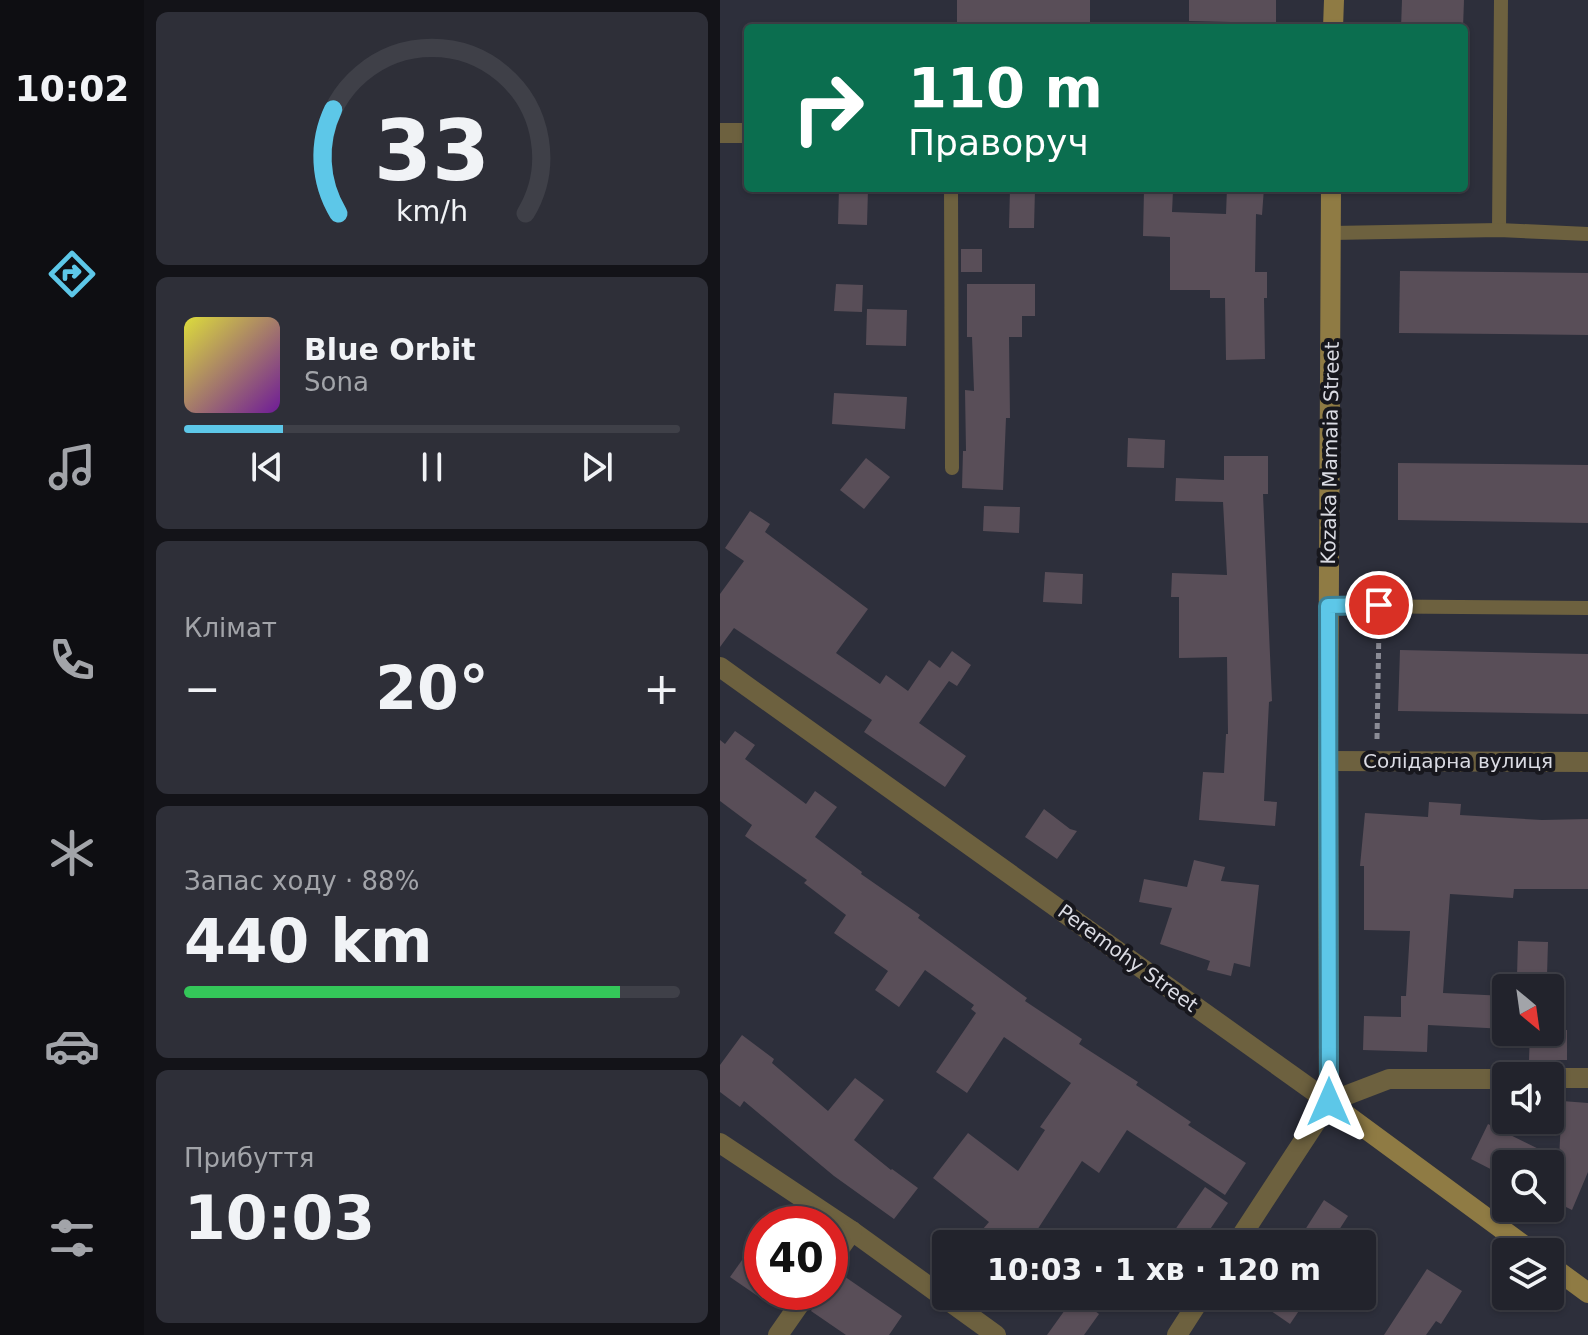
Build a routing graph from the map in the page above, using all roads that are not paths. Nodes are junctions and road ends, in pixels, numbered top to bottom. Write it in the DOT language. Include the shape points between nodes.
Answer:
graph roads {
  1 [pos="1334,0"];
  2 [pos="1501,0"];
  3 [pos="1333,24"];
  4 [pos="720,133"];
  5 [pos="744,133"];
  6 [pos="951,192"];
  7 [pos="1331,192"];
  8 [pos="1499,230"];
  9 [pos="1332,233"];
  10 [pos="1588,234"];
  11 [pos="952,468"];
  12 [pos="1328,606"];
  13 [pos="1588,608"];
  14 [pos="720,667"];
  15 [pos="1328,761"];
  16 [pos="1588,762"];
  17 [pos="1564,1078"];
  18 [pos="1588,1078"];
  19 [pos="1492,1079"];
  20 [pos="1329,1102"];
  21 [pos="720,1143"];
  22 [pos="1245,1230"];
  23 [pos="852,1231"];
  24 [pos="848,1237"];
  25 [pos="1514,1238"];
  26 [pos="1564,1275"];
  27 [pos="1588,1293"];
  28 [pos="795,1310"];
  29 [pos="1193,1310"];
  30 [pos="778,1335"];
  31 [pos="996,1335"];
  32 [pos="1177,1335"];
  1 -- 3 [label="street"];
  2 -- 8 [label="lane"];
  4 -- 5 [label="street"];
  6 -- 11 [label="lane"];
  7 -- 9 [label="street, Kozaka Mamaia Street"];
  8 -- 9 [label="lane"];
  8 -- 10 [label="lane"];
  9 -- 12 [label="street, Kozaka Mamaia Street"];
  12 -- 13 [label="lane"];
  12 -- 15 [label="street, Kozaka Mamaia Street"];
  14 -- 20 [label="street, Peremohy Street"];
  15 -- 16 [label="street, Солідарна вулиця"];
  15 -- 20 [label="street, Kozaka Mamaia Street"];
  17 -- 18 [label="street"];
  19 -- 20 [label="street" via="1389,1079"];
  20 -- 22 [label="street"];
  20 -- 25 [label="street, Peremohy Street"];
  21 -- 23 [label="street"];
  23 -- 24 [label="street"];
  23 -- 31 [label="street"];
  26 -- 27 [label="street"];
  28 -- 30 [label="street"];
  29 -- 32 [label="street"];
}
